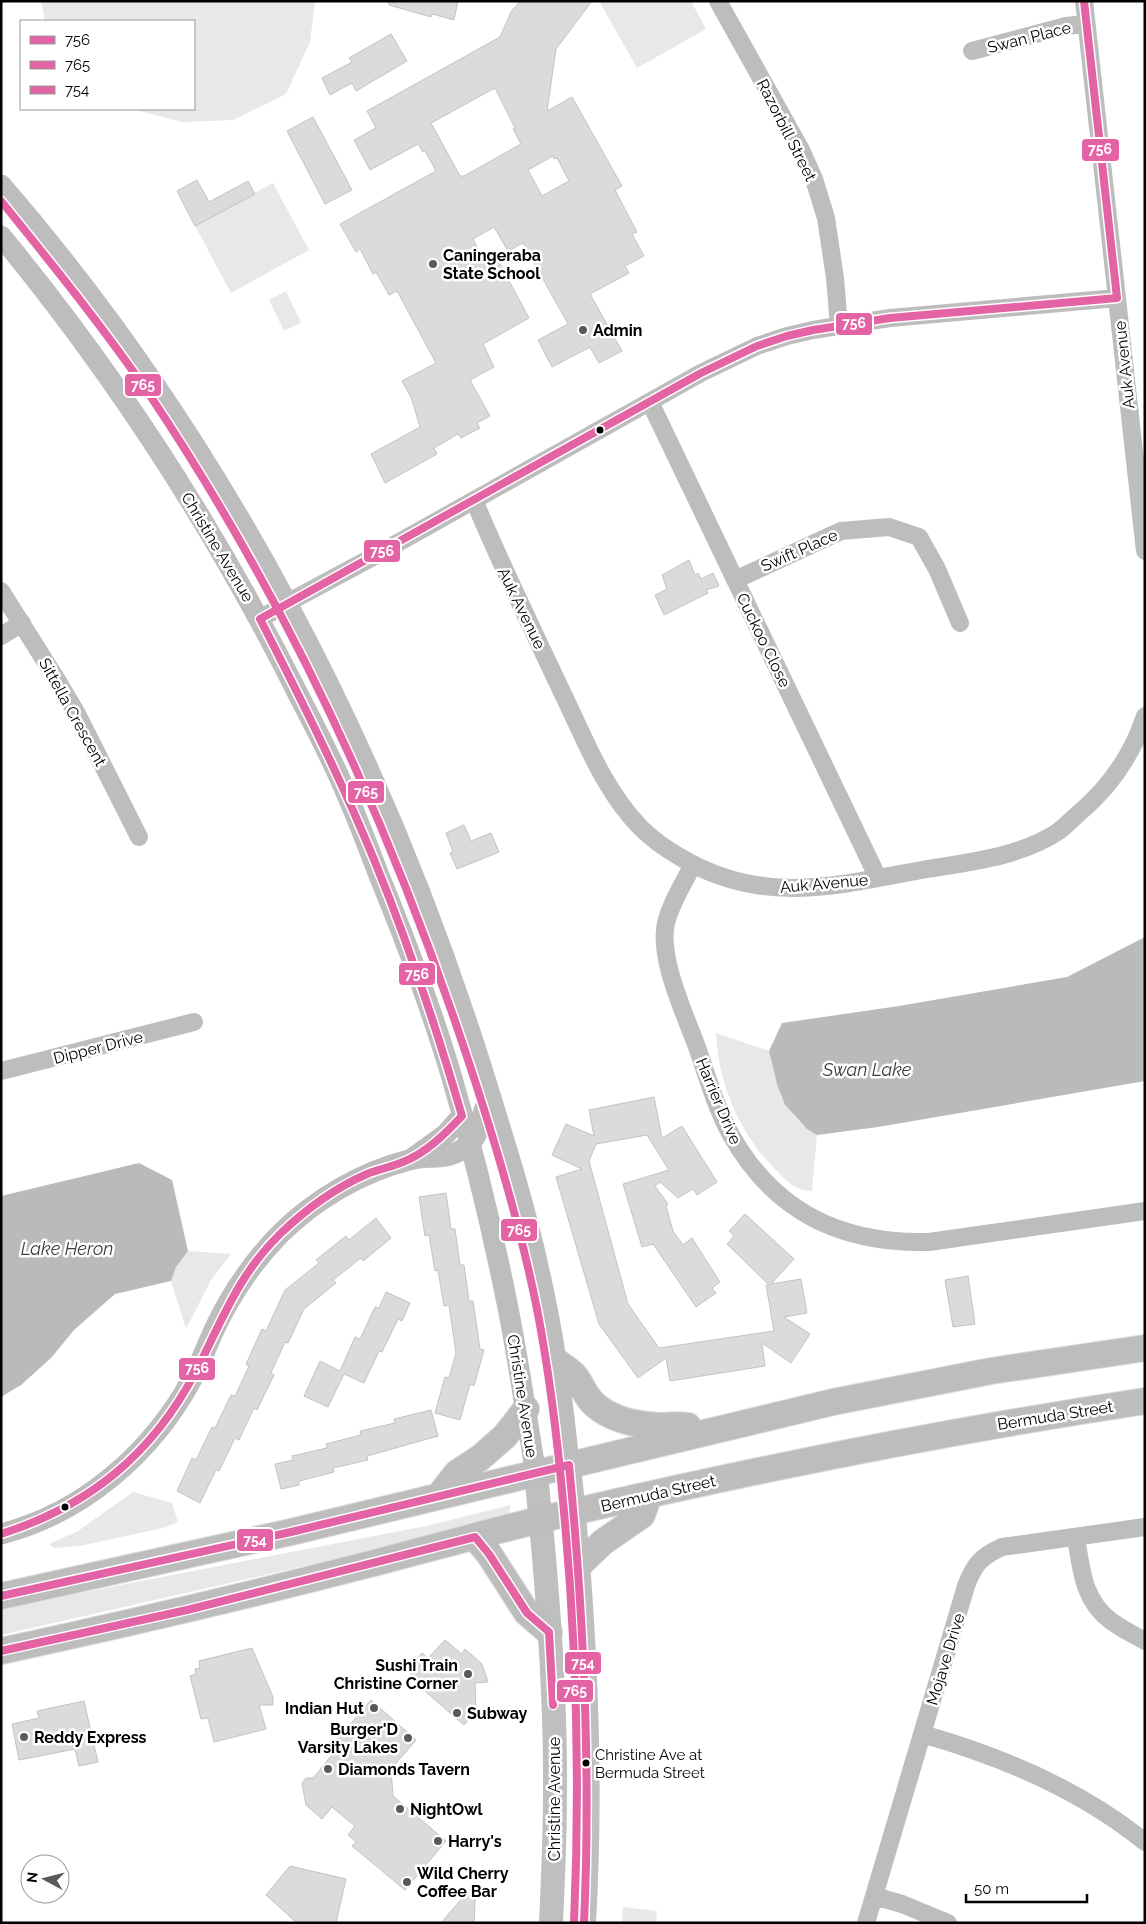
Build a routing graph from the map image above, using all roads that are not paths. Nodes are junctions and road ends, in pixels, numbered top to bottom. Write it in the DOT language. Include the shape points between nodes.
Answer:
graph roads {
  1 [pos="718,1"];
  2 [pos="1084,1"];
  3 [pos="1086,24"];
  4 [pos="972,51"];
  5 [pos="1,185"];
  6 [pos="1,236"];
  7 [pos="1117,298"];
  8 [pos="840,326"];
  9 [pos="650,402"];
  10 [pos="474,500"];
  11 [pos="1145,551"];
  12 [pos="735,580"];
  13 [pos="1,591"];
  14 [pos="286,603"];
  15 [pos="260,619"];
  16 [pos="22,623"];
  17 [pos="960,623"];
  18 [pos="1,636"];
  19 [pos="1145,716"];
  20 [pos="139,838"];
  21 [pos="693,865"];
  22 [pos="413,873"];
  23 [pos="878,878"];
  24 [pos="410,953"];
  25 [pos="194,1022"];
  26 [pos="1,1071"];
  27 [pos="491,1097"];
  28 [pos="462,1116"];
  29 [pos="470,1144"];
  30 [pos="410,1160"];
  31 [pos="1145,1211"];
  32 [pos="1145,1348"];
  33 [pos="556,1361"];
  34 [pos="1145,1401"];
  35 [pos="526,1409"];
  36 [pos="708,1430"];
  37 [pos="569,1465"];
  38 [pos="536,1474"];
  39 [pos="650,1494"];
  40 [pos="439,1496"];
  41 [pos="574,1512"];
  42 [pos="540,1520"];
  43 [pos="1145,1527"];
  44 [pos="1,1534"];
  45 [pos="475,1537"];
  46 [pos="1076,1537"];
  47 [pos="580,1564"];
  48 [pos="1,1596"];
  49 [pos="549,1632"];
  50 [pos="1145,1641"];
  51 [pos="1,1650"];
  52 [pos="922,1734"];
  53 [pos="1145,1842"];
  54 [pos="874,1896"];
  55 [pos="588,1916"];
  56 [pos="551,1923"];
  57 [pos="866,1923"];
  58 [pos="948,1923"];
  1 -- 8 [label="street, Razorbill Street" via="814,179 826,218"];
  2 -- 3 [label="street, Auk Avenue"];
  3 -- 4 [label="street, Swan Place" via="1066,26"];
  3 -- 7 [label="street, Auk Avenue"];
  5 -- 14 [label="street, Christine Avenue" via="90,294 195,444"];
  6 -- 15 [label="street, Christine Avenue" via="114,383 166,459"];
  7 -- 8 [label="street" via="890,318"];
  7 -- 11 [label="street, Auk Avenue"];
  8 -- 9 [label="street" via="787,336 757,346"];
  9 -- 10 [label="street"];
  9 -- 12 [label="street, Cuckoo Close"];
  10 -- 14 [label="street"];
  10 -- 21 [label="street, Auk Avenue" via="500,562 606,782 625,812 643,830"];
  12 -- 17 [label="street, Swift Place" via="841,531 889,527 918,537 937,569"];
  12 -- 23 [label="street, Cuckoo Close"];
  13 -- 16 [label="street, Sittella Crescent"];
  14 -- 15 [label="street"];
  14 -- 22 [label="street, Christine Avenue" via="331,686"];
  15 -- 24 [label="street, Christine Avenue" via="347,794"];
  16 -- 18 [label="street"];
  16 -- 20 [label="street, Sittella Crescent" via="76,712"];
  19 -- 23 [label="street, Auk Avenue" via="1128,757 1112,782 1056,833 1016,851"];
  21 -- 23 [label="street, Auk Avenue" via="728,880 774,888 816,887"];
  21 -- 31 [label="street, Harrier Drive" via="666,924 666,954 671,974 730,1134 757,1174 798,1209 848,1234 902,1243 929,1242"];
  22 -- 24 [label="street" via="403,869 396,872 395,877 409,921"];
  22 -- 27 [label="street, Christine Avenue"];
  24 -- 28 [label="street, Christine Avenue"];
  25 -- 26 [label="street, Dipper Drive"];
  27 -- 29 [label="street"];
  27 -- 33 [label="street, Christine Avenue" via="532,1239"];
  28 -- 29 [label="street, Christine Avenue"];
  28 -- 30 [label="street" via="441,1138"];
  29 -- 30 [label="street" via="443,1157"];
  29 -- 35 [label="street, Christine Avenue" via="506,1297"];
  30 -- 44 [label="street" via="352,1182 310,1209 280,1235 253,1265 228,1302 201,1362 161,1427 119,1471 86,1496 48,1517"];
  32 -- 36 [label="main road" via="991,1371"];
  33 -- 36 [label="main road" via="576,1377 594,1404 611,1415 640,1424 680,1424"];
  33 -- 37 [label="street, Christine Avenue"];
  34 -- 39 [label="main road, Bermuda Street" via="906,1441"];
  35 -- 38 [label="street, Christine Avenue"];
  35 -- 40 [label="main road" via="505,1436 456,1473"];
  36 -- 37 [label="main road"];
  37 -- 38 [label="main road"];
  37 -- 41 [label="main road, Christine Avenue"];
  38 -- 40 [label="main road"];
  38 -- 42 [label="main road, Christine Avenue"];
  39 -- 41 [label="main road, Bermuda Street"];
  39 -- 47 [label="main road" via="642,1515 603,1542"];
  40 -- 48 [label="main road"];
  41 -- 42 [label="main road, Bermuda Street"];
  41 -- 47 [label="main road, Christine Avenue"];
  42 -- 45 [label="main road, Bermuda Street"];
  42 -- 49 [label="main road, Christine Avenue"];
  43 -- 46 [label="street, Mojave Drive"];
  45 -- 49 [label="main road" via="527,1613"];
  45 -- 51 [label="main road, Bermuda Street" via="187,1610"];
  46 -- 50 [label="street" via="1083,1581 1093,1602 1111,1621"];
  46 -- 52 [label="street, Mojave Drive" via="1002,1547 979,1561 966,1586"];
  47 -- 55 [label="main road, Christine Avenue" via="587,1707"];
  49 -- 56 [label="main road, Christine Avenue" via="555,1792"];
  52 -- 53 [label="street" via="1008,1762 1077,1798"];
  52 -- 54 [label="street, Mojave Drive"];
  54 -- 57 [label="street, Mojave Drive"];
  54 -- 58 [label="street"];
}
